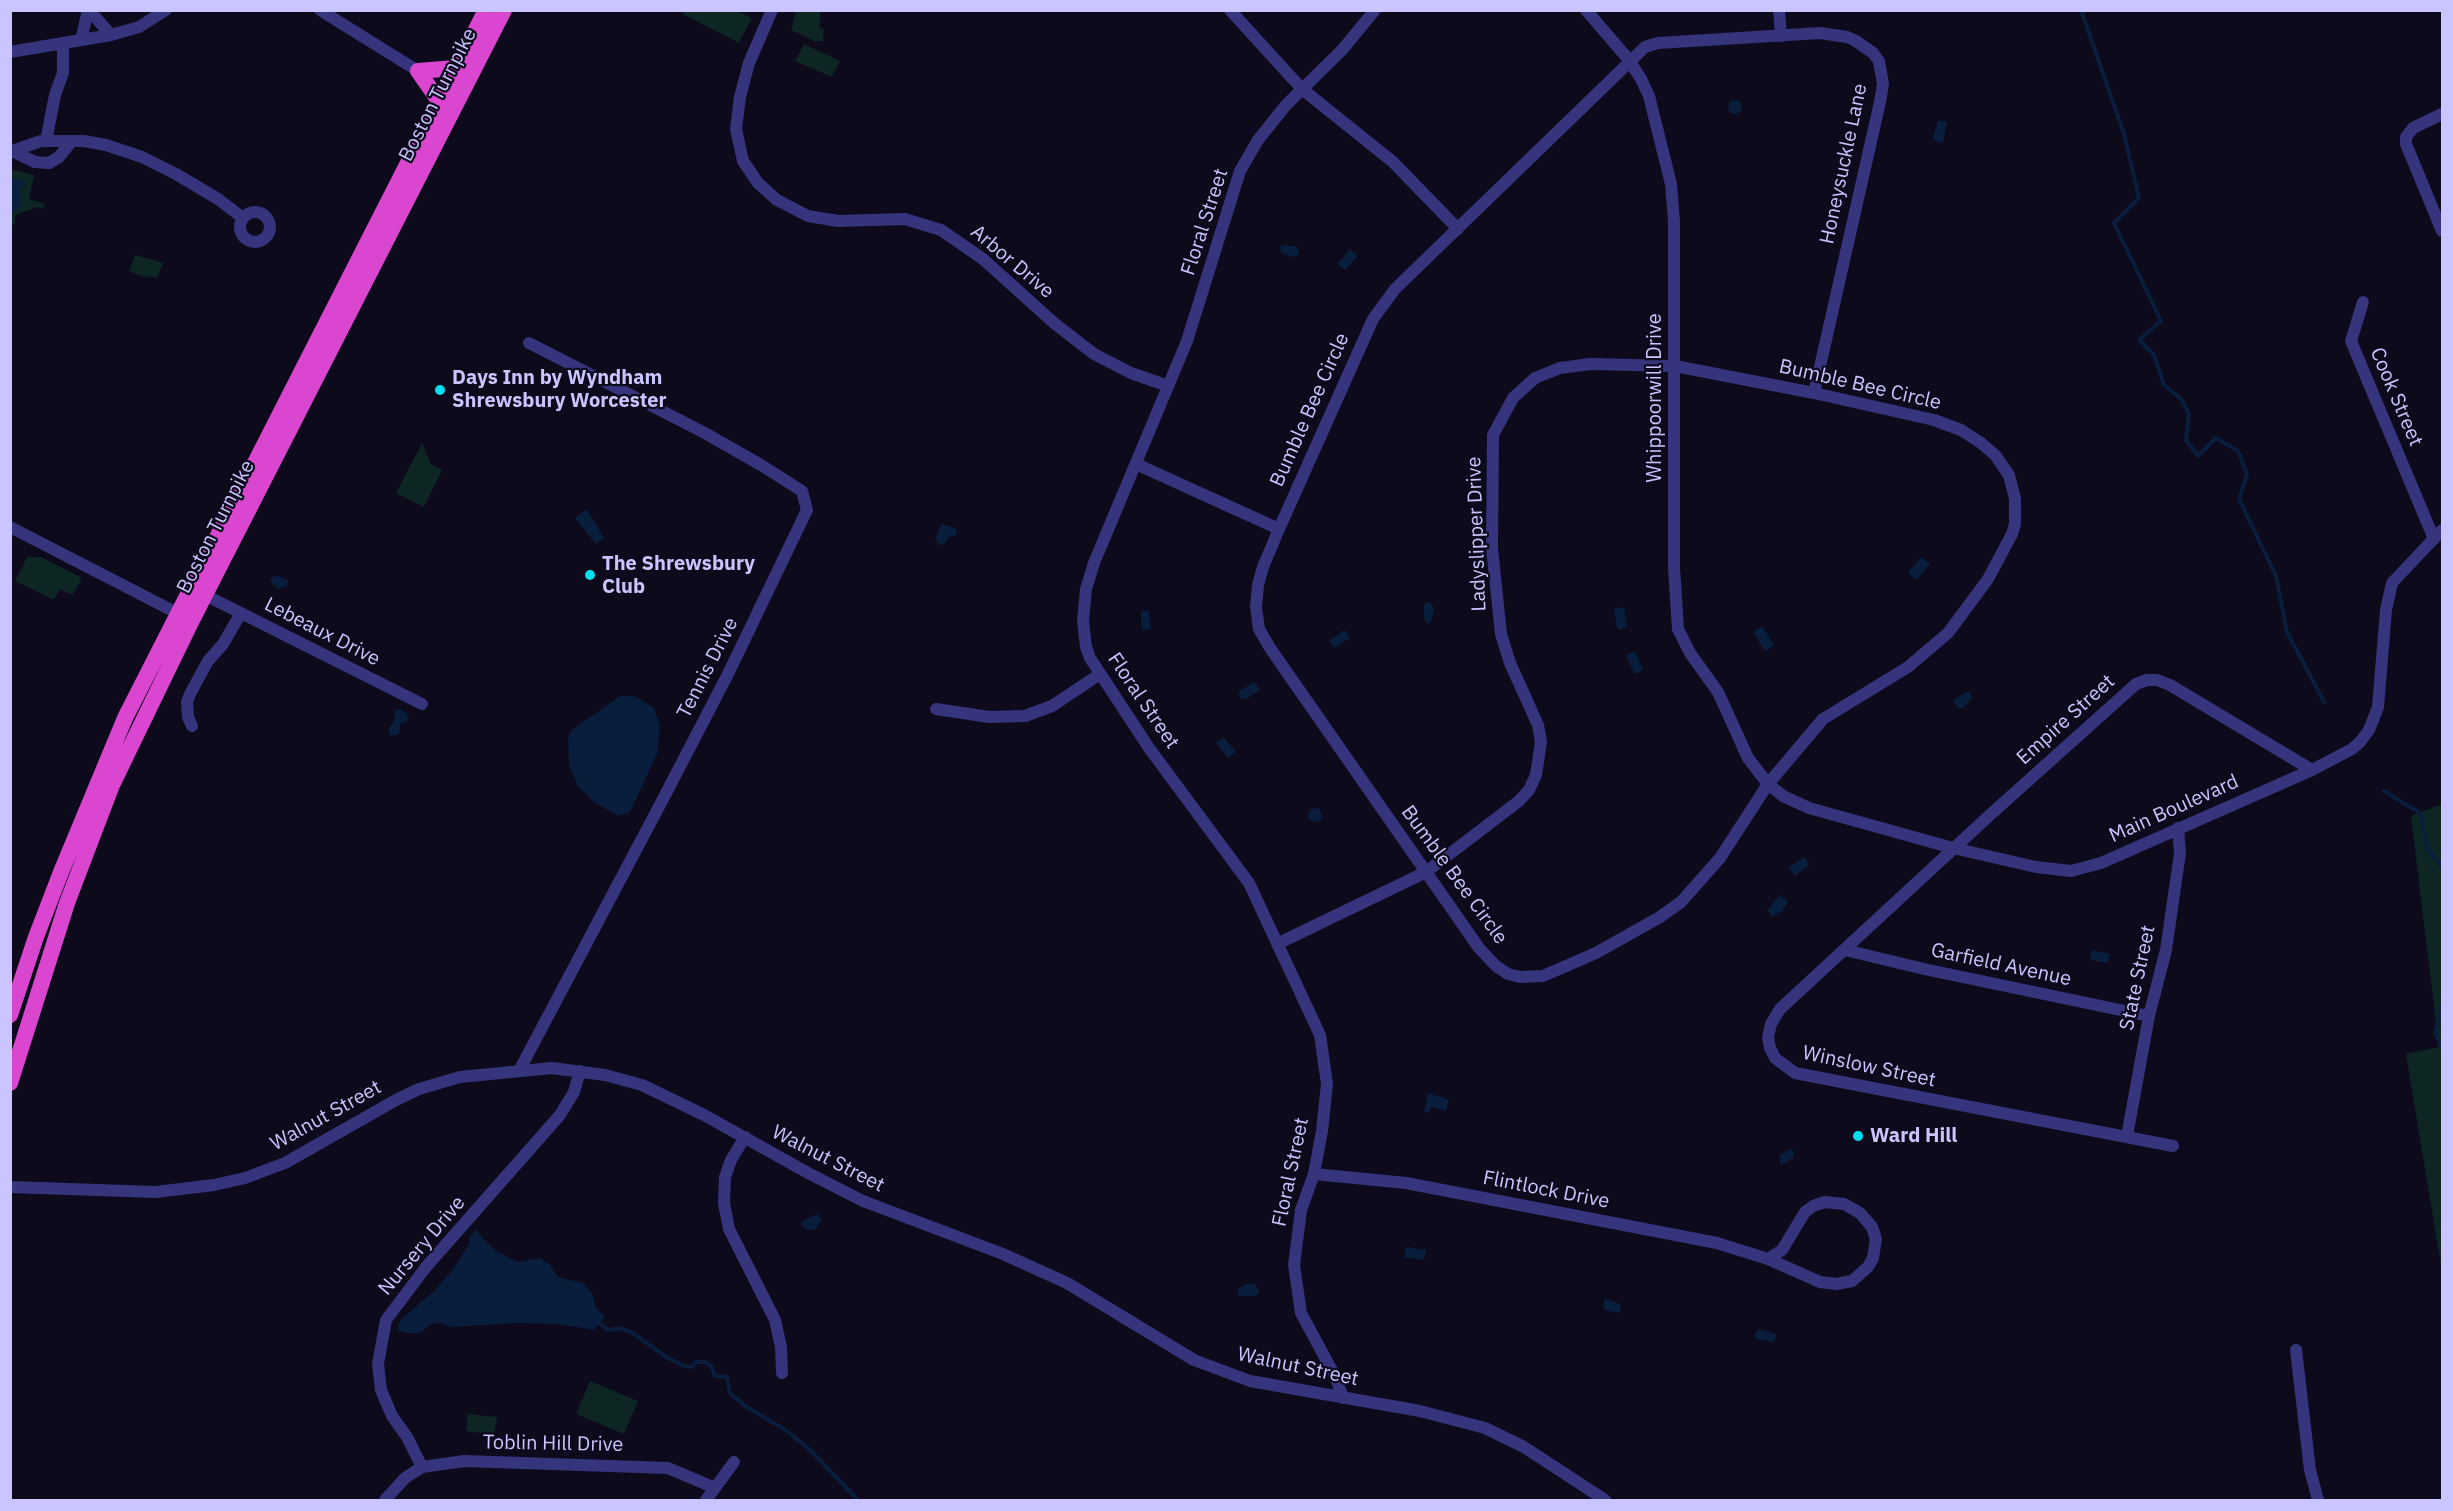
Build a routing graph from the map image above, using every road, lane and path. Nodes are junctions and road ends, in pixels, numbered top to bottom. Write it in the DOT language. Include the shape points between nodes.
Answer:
graph roads {
  1 [pos="88,10"];
  2 [pos="166,10"];
  3 [pos="320,10"];
  4 [pos="486,10"];
  5 [pos="504,10"];
  6 [pos="772,10"];
  7 [pos="1230,10"];
  8 [pos="1375,10"];
  9 [pos="1586,10"];
  10 [pos="1779,10"];
  11 [pos="111,35"];
  12 [pos="1781,36"];
  13 [pos="81,40"];
  14 [pos="63,43"];
  15 [pos="10,52"];
  16 [pos="1629,60"];
  17 [pos="456,68"];
  18 [pos="418,71"];
  19 [pos="1302,89"];
  20 [pos="439,101"];
  21 [pos="2442,114"];
  22 [pos="46,141"];
  23 [pos="72,141"];
  24 [pos="11,151"];
  25 [pos="243,218"];
  26 [pos="1458,229"];
  27 [pos="2442,231"];
  28 [pos="2363,302"];
  29 [pos="529,344"];
  30 [pos="1675,366"];
  31 [pos="1168,386"];
  32 [pos="1814,393"];
  33 [pos="1136,464"];
  34 [pos="10,528"];
  35 [pos="1279,529"];
  36 [pos="2438,534"];
  37 [pos="205,595"];
  38 [pos="177,613"];
  39 [pos="241,613"];
  40 [pos="1100,674"];
  41 [pos="422,704"];
  42 [pos="936,709"];
  43 [pos="192,726"];
  44 [pos="2312,770"];
  45 [pos="1768,784"];
  46 [pos="2178,828"];
  47 [pos="1953,848"];
  48 [pos="1426,872"];
  49 [pos="1277,944"];
  50 [pos="1845,950"];
  51 [pos="10,1015"];
  52 [pos="2149,1016"];
  53 [pos="520,1070"];
  54 [pos="580,1071"];
  55 [pos="10,1083"];
  56 [pos="2127,1136"];
  57 [pos="745,1137"];
  58 [pos="2173,1146"];
  59 [pos="1314,1174"];
  60 [pos="10,1187"];
  61 [pos="1768,1259"];
  62 [pos="2296,1350"];
  63 [pos="782,1373"];
  64 [pos="1343,1398"];
  65 [pos="734,1462"];
  66 [pos="422,1467"];
  67 [pos="715,1488"];
  68 [pos="385,1500"];
  69 [pos="706,1500"];
  70 [pos="1605,1500"];
  71 [pos="2318,1500"];
  1 -- 11 [label="street"];
  1 -- 13 [label="street"];
  2 -- 11 [label="street" via="138,27"];
  3 -- 18 [label="street"];
  4 -- 17 [label="highway, Boston Turnpike"];
  5 -- 37 [label="highway, Boston Turnpike"];
  6 -- 31 [label="street, Arbor Drive" via="749,63 736,129 743,161 764,189 789,208 808,216 838,220 905,219 941,230 983,259 1094,354"];
  7 -- 19 [label="street"];
  8 -- 19 [label="street, Floral Street"];
  9 -- 16 [label="street, Whippoorwill Drive"];
  10 -- 12 [label="street"];
  11 -- 13 [label="street"];
  12 -- 16 [label="street, Honeysuckle Lane" via="1658,43 1645,46"];
  12 -- 32 [label="street, Honeysuckle Lane" via="1821,33 1856,41 1879,61 1883,84"];
  13 -- 14 [label="street"];
  14 -- 15 [label="street"];
  14 -- 22 [label="street" via="63,73"];
  16 -- 26 [label="street, Bumble Bee Circle"];
  16 -- 30 [label="street, Whippoorwill Drive" via="1649,96 1671,184"];
  17 -- 18 [label="highway"];
  17 -- 20 [label="highway, Boston Turnpike"];
  18 -- 20 [label="highway"];
  19 -- 26 [label="street" via="1393,162"];
  19 -- 31 [label="street, Floral Street" via="1258,140 1240,171 1187,341"];
  20 -- 38 [label="highway, Boston Turnpike"];
  21 -- 27 [label="street" via="2408,132 2406,144"];
  22 -- 23 [label="street"];
  22 -- 24 [label="street"];
  23 -- 24 [label="street" via="49,163 34,162"];
  23 -- 25 [label="street" via="106,145 142,157 210,194"];
  26 -- 35 [label="street, Bumble Bee Circle" via="1395,289 1373,319"];
  28 -- 36 [label="street, Cook Street" via="2351,341"];
  29 -- 53 [label="street, Tennis Drive" via="761,465 802,491 807,510 701,726"];
  30 -- 32 [label="street, Bumble Bee Circle"];
  30 -- 45 [label="street, Whippoorwill Drive" via="1674,568 1678,629 1718,692 1748,758"];
  30 -- 48 [label="street, Ladyslipper Drive" via="1590,364 1544,373 1513,398 1495,430 1492,548 1499,617 1510,663 1538,725 1541,742 1536,775 1519,801"];
  31 -- 33 [label="street, Floral Street"];
  32 -- 45 [label="street, Bumble Bee Circle" via="1934,420 1981,443 2009,475 2015,499 2015,524 1988,579 1948,633 1908,667 1823,720"];
  33 -- 35 [label="street"];
  33 -- 40 [label="street, Floral Street" via="1086,589 1086,647"];
  34 -- 38 [label="street"];
  35 -- 48 [label="street, Bumble Bee Circle" via="1258,585 1259,629"];
  36 -- 44 [label="street, Main Boulevard" via="2391,588 2378,706 2369,730 2352,749"];
  37 -- 39 [label="street, Lebeaux Drive"];
  37 -- 55 [label="highway, Boston Turnpike" via="136,735 88,845"];
  38 -- 51 [label="highway, Boston Turnpike" via="94,788"];
  39 -- 41 [label="street, Lebeaux Drive"];
  39 -- 43 [label="street" via="190,694 188,717"];
  40 -- 42 [label="street" via="1052,706 1024,716 983,717"];
  40 -- 49 [label="street, Floral Street" via="1249,884"];
  44 -- 46 [label="street, Main Boulevard"];
  44 -- 47 [label="street, Empire Street" via="2170,685 2147,680 2123,693"];
  45 -- 47 [label="street, Main Boulevard" via="1809,808"];
  45 -- 48 [label="street, Bumble Bee Circle" via="1720,858 1681,902 1596,953 1544,976 1520,977 1496,966"];
  46 -- 47 [label="street, Main Boulevard" via="2101,863 2072,871"];
  46 -- 52 [label="street, State Street" via="2180,853 2166,950"];
  47 -- 50 [label="street, Winslow Street"];
  48 -- 49 [label="street, Ladyslipper Drive"];
  49 -- 59 [label="street, Floral Street" via="1323,1046 1327,1084"];
  50 -- 52 [label="street, Garfield Avenue"];
  50 -- 56 [label="street, Winslow Street" via="1780,1009 1771,1024 1770,1048 1787,1069"];
  52 -- 56 [label="street, State Street"];
  53 -- 54 [label="street, Walnut Street"];
  53 -- 60 [label="street, Walnut Street" via="460,1077 419,1089 285,1163 214,1185 156,1192"];
  54 -- 57 [label="street, Walnut Street" via="642,1085"];
  54 -- 66 [label="street, Nursery Drive" via="574,1092 560,1115 426,1267 386,1320 378,1364 381,1390"];
  56 -- 58 [label="street, Winslow Street"];
  57 -- 63 [label="street" via="726,1175 724,1203 729,1229 775,1320"];
  57 -- 64 [label="street, Walnut Street" via="863,1201 1003,1254 1067,1283 1194,1360 1250,1381"];
  59 -- 61 [label="street, Flintlock Drive" via="1406,1183 1717,1243"];
  59 -- 64 [label="street, Floral Street" via="1298,1226 1296,1286 1301,1313"];
  61 -- 61 [label="street, Flintlock Drive" via="1782,1250 1805,1212 1826,1202 1844,1204 1860,1214 1872,1227 1876,1239 1868,1267 1852,1281 1836,1284 1820,1282"];
  62 -- 71 [label="street" via="2310,1470"];
  64 -- 70 [label="street, Walnut Street" via="1420,1411 1485,1428 1524,1447"];
  65 -- 67 [label="street"];
  66 -- 67 [label="street, Toblin Hill Drive" via="464,1461 640,1465 668,1468"];
  66 -- 68 [label="street, Toblin Hill Drive" via="405,1478"];
  67 -- 69 [label="street"];
}
